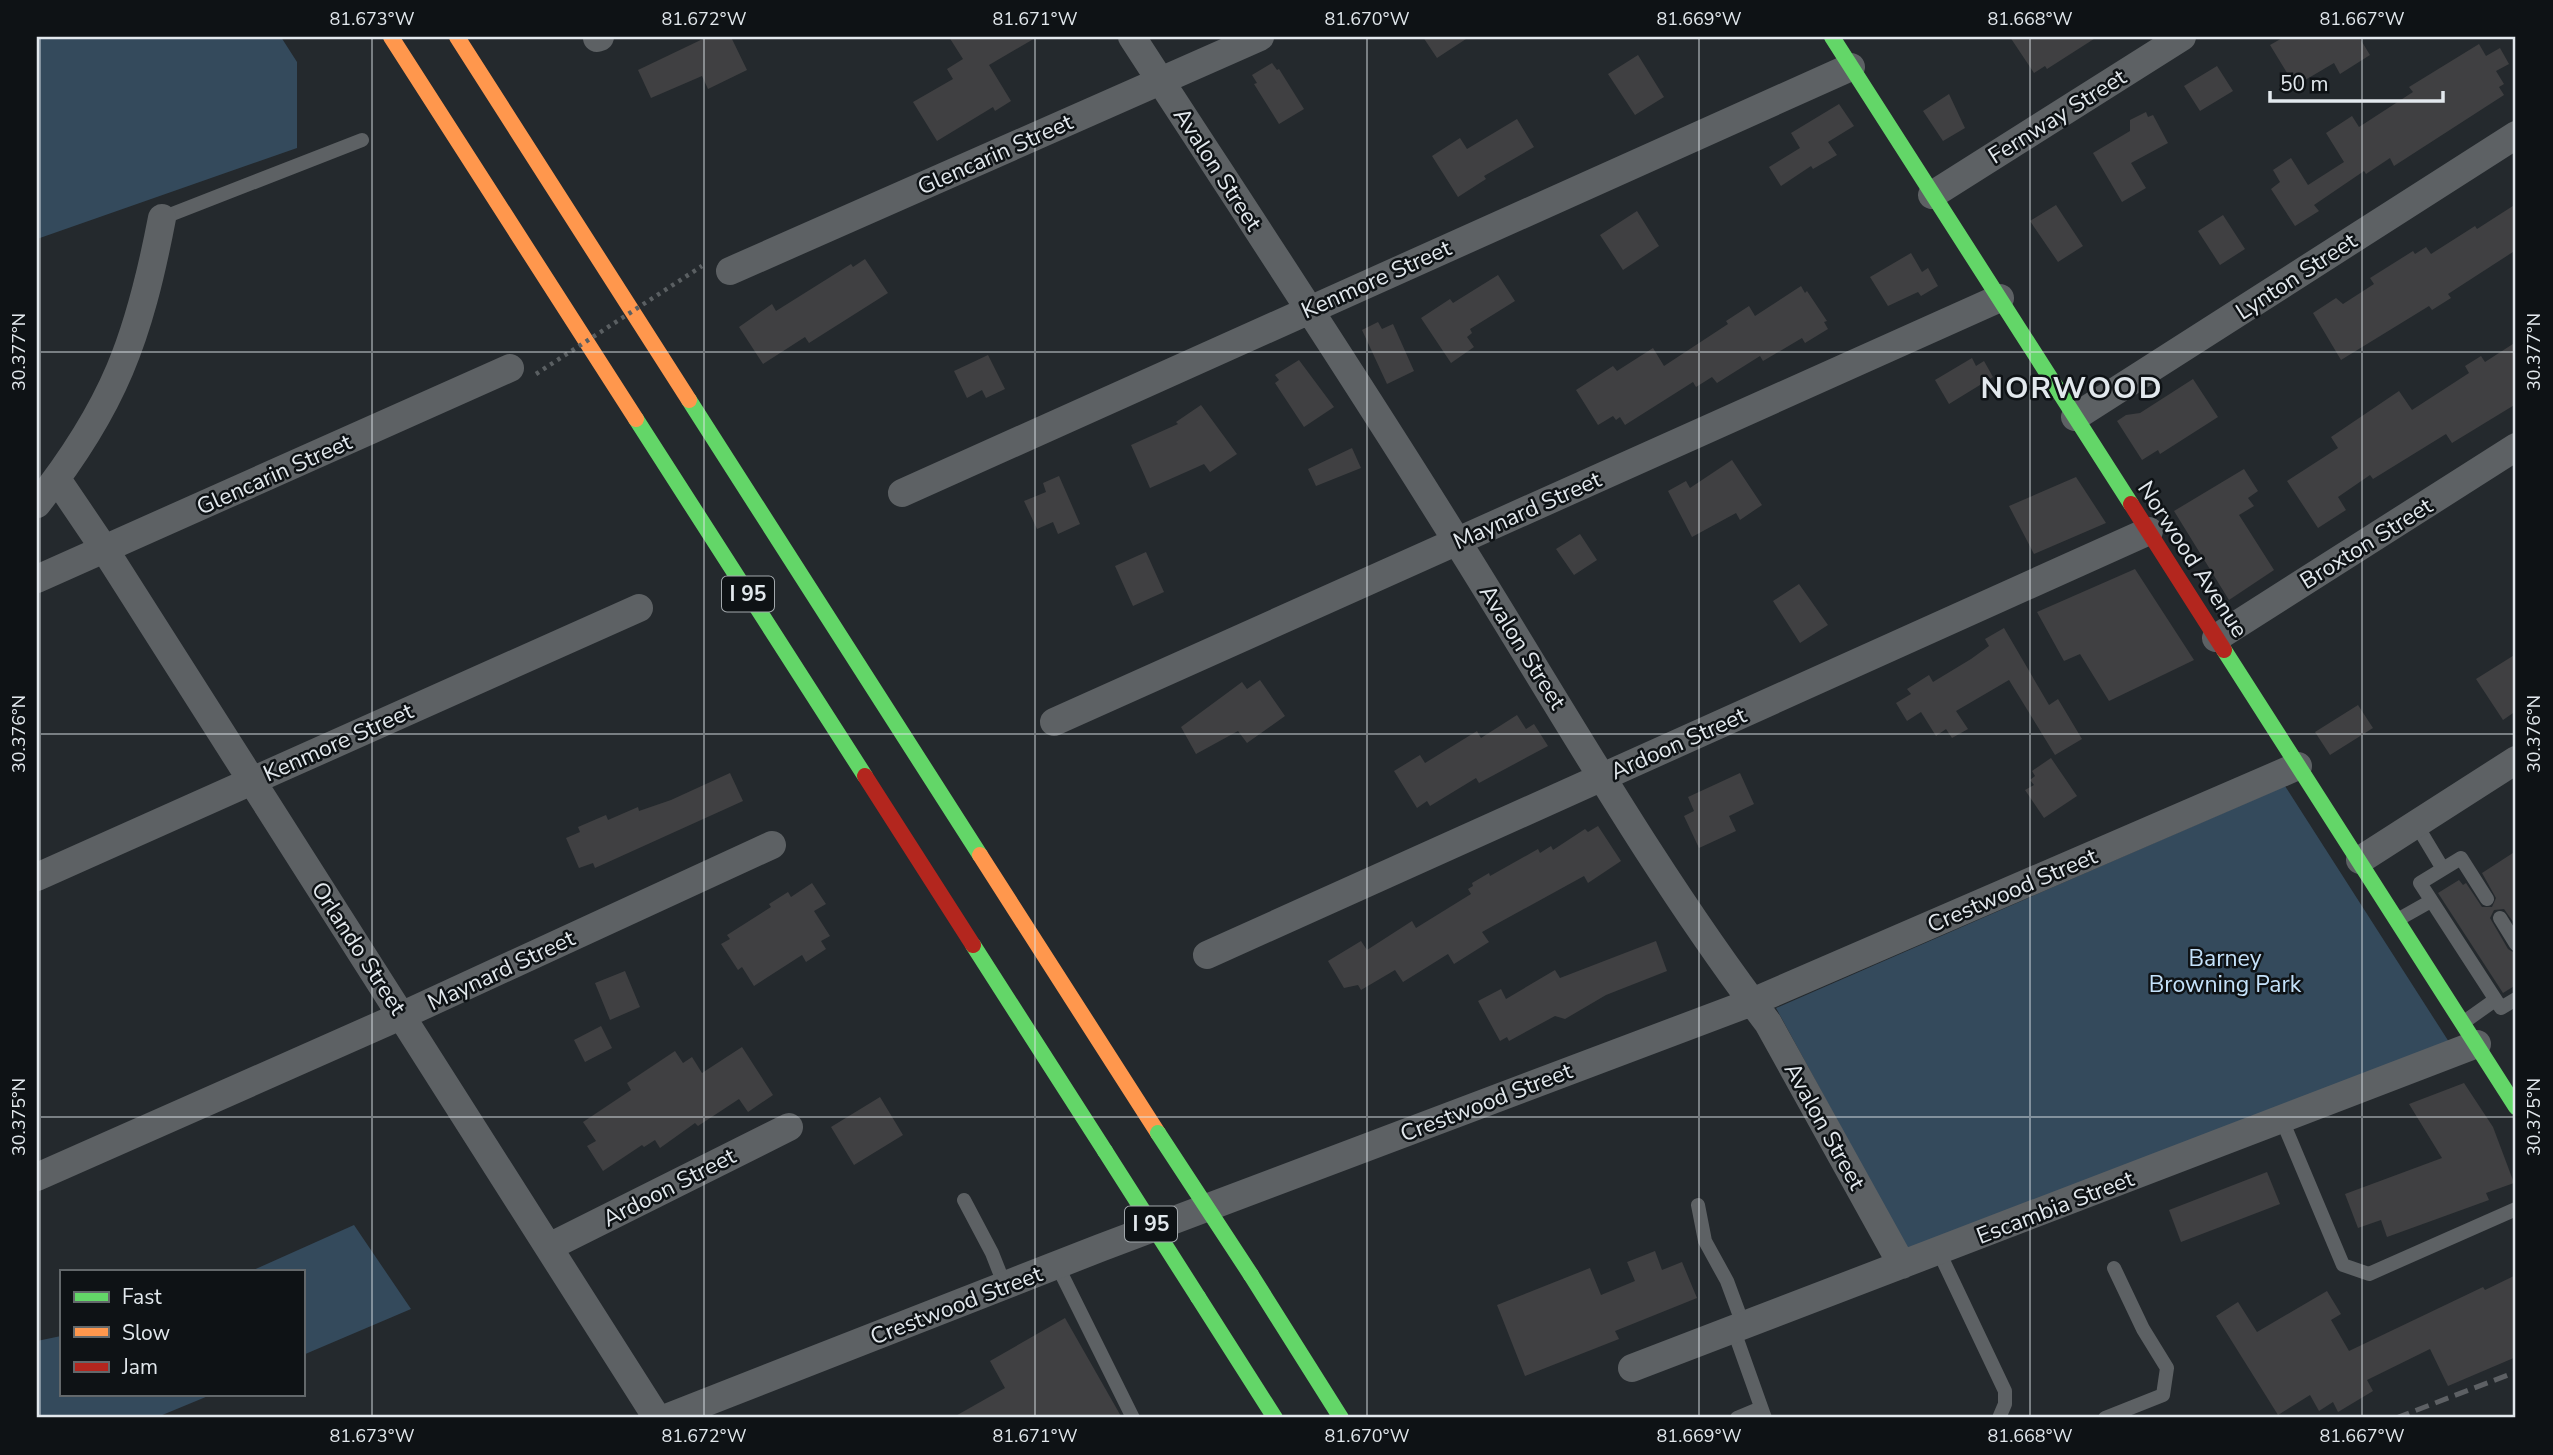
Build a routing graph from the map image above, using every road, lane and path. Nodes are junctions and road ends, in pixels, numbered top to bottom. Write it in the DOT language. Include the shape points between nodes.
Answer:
graph roads {
  1 [pos="391,37"];
  2 [pos="457,37"];
  3 [pos="1132,37"];
  4 [pos="1260,37"];
  5 [pos="1832,37"];
  6 [pos="2182,37"];
  7 [pos="1851,67"];
  8 [pos="1161,82"];
  9 [pos="2516,135"];
  10 [pos="362,140"];
  11 [pos="1933,195"];
  12 [pos="163,218"];
  13 [pos="702,266"];
  14 [pos="730,271"];
  15 [pos="2000,298"];
  16 [pos="1310,308"];
  17 [pos="523,371"];
  18 [pos="2076,417"];
  19 [pos="2516,447"];
  20 [pos="57,478"];
  21 [pos="902,493"];
  22 [pos="37,504"];
  23 [pos="2149,531"];
  24 [pos="1457,541"];
  25 [pos="106,550"];
  26 [pos="37,579"];
  27 [pos="639,608"];
  28 [pos="2216,638"];
  29 [pos="1054,722"];
  30 [pos="2516,760"];
  31 [pos="2298,766"];
  32 [pos="1603,776"];
  33 [pos="250,781"];
  34 [pos="2416,824"];
  35 [pos="772,845"];
  36 [pos="2360,860"];
  37 [pos="2443,869"];
  38 [pos="37,877"];
  39 [pos="2487,899"];
  40 [pos="2431,901"];
  41 [pos="2398,919"];
  42 [pos="2497,922"];
  43 [pos="2513,948"];
  44 [pos="1207,955"];
  45 [pos="2516,999"];
  46 [pos="2495,1000"];
  47 [pos="1752,1002"];
  48 [pos="403,1015"];
  49 [pos="2470,1033"];
  50 [pos="2508,1077"];
  51 [pos="2516,1107"];
  52 [pos="2282,1120"];
  53 [pos="789,1127"];
  54 [pos="37,1177"];
  55 [pos="964,1200"];
  56 [pos="1698,1205"];
  57 [pos="2516,1209"];
  58 [pos="549,1247"];
  59 [pos="1940,1252"];
  60 [pos="1057,1265"];
  61 [pos="1902,1265"];
  62 [pos="2114,1268"];
  63 [pos="1005,1286"];
  64 [pos="1739,1329"];
  65 [pos="1632,1368"];
  66 [pos="1763,1413"];
  67 [pos="657,1418"];
  68 [pos="666,1418"];
  69 [pos="1133,1418"];
  70 [pos="1275,1418"];
  71 [pos="1341,1418"];
  72 [pos="1737,1418"];
  73 [pos="2000,1418"];
  74 [pos="2105,1418"];
  1 -- 70 [label="main road, I 95, bridge"];
  2 -- 71 [label="main road, I 95, bridge"];
  3 -- 8 [label="street, Avalon Street"];
  4 -- 8 [label="street, Glencarin Street"];
  5 -- 7 [label="main road, Norwood Avenue"];
  6 -- 11 [label="street, Fernway Street"];
  7 -- 11 [label="main road, Norwood Avenue"];
  7 -- 16 [label="street, Kenmore Street"];
  8 -- 14 [label="street, Glencarin Street"];
  8 -- 16 [label="street, Avalon Street"];
  9 -- 18 [label="street, Lynton Street"];
  10 -- 12 [label="lane"];
  11 -- 15 [label="main road, Norwood Avenue"];
  12 -- 20 [label="street" via="132,344 99,416"];
  13 -- 17 [label="path, bridge"];
  15 -- 18 [label="main road, Norwood Avenue"];
  15 -- 24 [label="street, Maynard Street"];
  16 -- 21 [label="street, Kenmore Street"];
  16 -- 24 [label="street, Avalon Street"];
  17 -- 25 [label="street, Glencarin Street"];
  18 -- 23 [label="main road, Norwood Avenue"];
  19 -- 28 [label="street, Broxton Street"];
  20 -- 22 [label="street"];
  20 -- 25 [label="street, Orlando Street"];
  23 -- 28 [label="main road, Norwood Avenue"];
  23 -- 32 [label="street, Ardoon Street"];
  24 -- 29 [label="street, Maynard Street"];
  24 -- 32 [label="street, Avalon Street"];
  25 -- 26 [label="street, Glencarin Street"];
  25 -- 33 [label="street, Orlando Street"];
  27 -- 33 [label="street, Kenmore Street"];
  28 -- 31 [label="main road, Norwood Avenue"];
  30 -- 34 [label="street"];
  31 -- 36 [label="main road, Norwood Avenue"];
  31 -- 47 [label="street, Crestwood Street"];
  32 -- 44 [label="street, Ardoon Street"];
  32 -- 47 [label="street, Avalon Street"];
  33 -- 38 [label="street, Kenmore Street"];
  33 -- 48 [label="street, Orlando Street"];
  34 -- 36 [label="street"];
  34 -- 37 [label="lane"];
  35 -- 48 [label="street, Maynard Street"];
  36 -- 41 [label="main road, Norwood Avenue"];
  37 -- 39 [label="lane" via="2460,858 2474,890"];
  37 -- 40 [label="lane" via="2420,883"];
  40 -- 41 [label="lane"];
  40 -- 46 [label="lane" via="2444,913"];
  41 -- 49 [label="main road, Norwood Avenue"];
  42 -- 43 [label="lane"];
  45 -- 46 [label="lane" via="2501,1008"];
  46 -- 49 [label="lane"];
  47 -- 60 [label="street, Crestwood Street"];
  47 -- 61 [label="street, Avalon Street"];
  48 -- 54 [label="street, Maynard Street"];
  48 -- 58 [label="street, Orlando Street"];
  49 -- 50 [label="main road, Norwood Avenue"];
  49 -- 52 [label="street, Escambia Street"];
  50 -- 51 [label="main road, Norwood Avenue"];
  52 -- 57 [label="lane" via="2343,1265 2369,1274"];
  52 -- 59 [label="street, Escambia Street"];
  53 -- 58 [label="street, Ardoon Street"];
  55 -- 63 [label="lane"];
  56 -- 64 [label="lane" via="1705,1241 1727,1281"];
  58 -- 67 [label="street, Orlando Street"];
  59 -- 61 [label="street, Escambia Street"];
  59 -- 73 [label="lane" via="2005,1391"];
  60 -- 63 [label="street, Crestwood Street"];
  60 -- 69 [label="lane"];
  61 -- 64 [label="street, Escambia Street"];
  62 -- 74 [label="lane" via="2167,1368 2163,1395"];
  63 -- 68 [label="street, Crestwood Street"];
  64 -- 65 [label="street, Escambia Street"];
  64 -- 66 [label="lane"];
  66 -- 72 [label="lane"];
}
